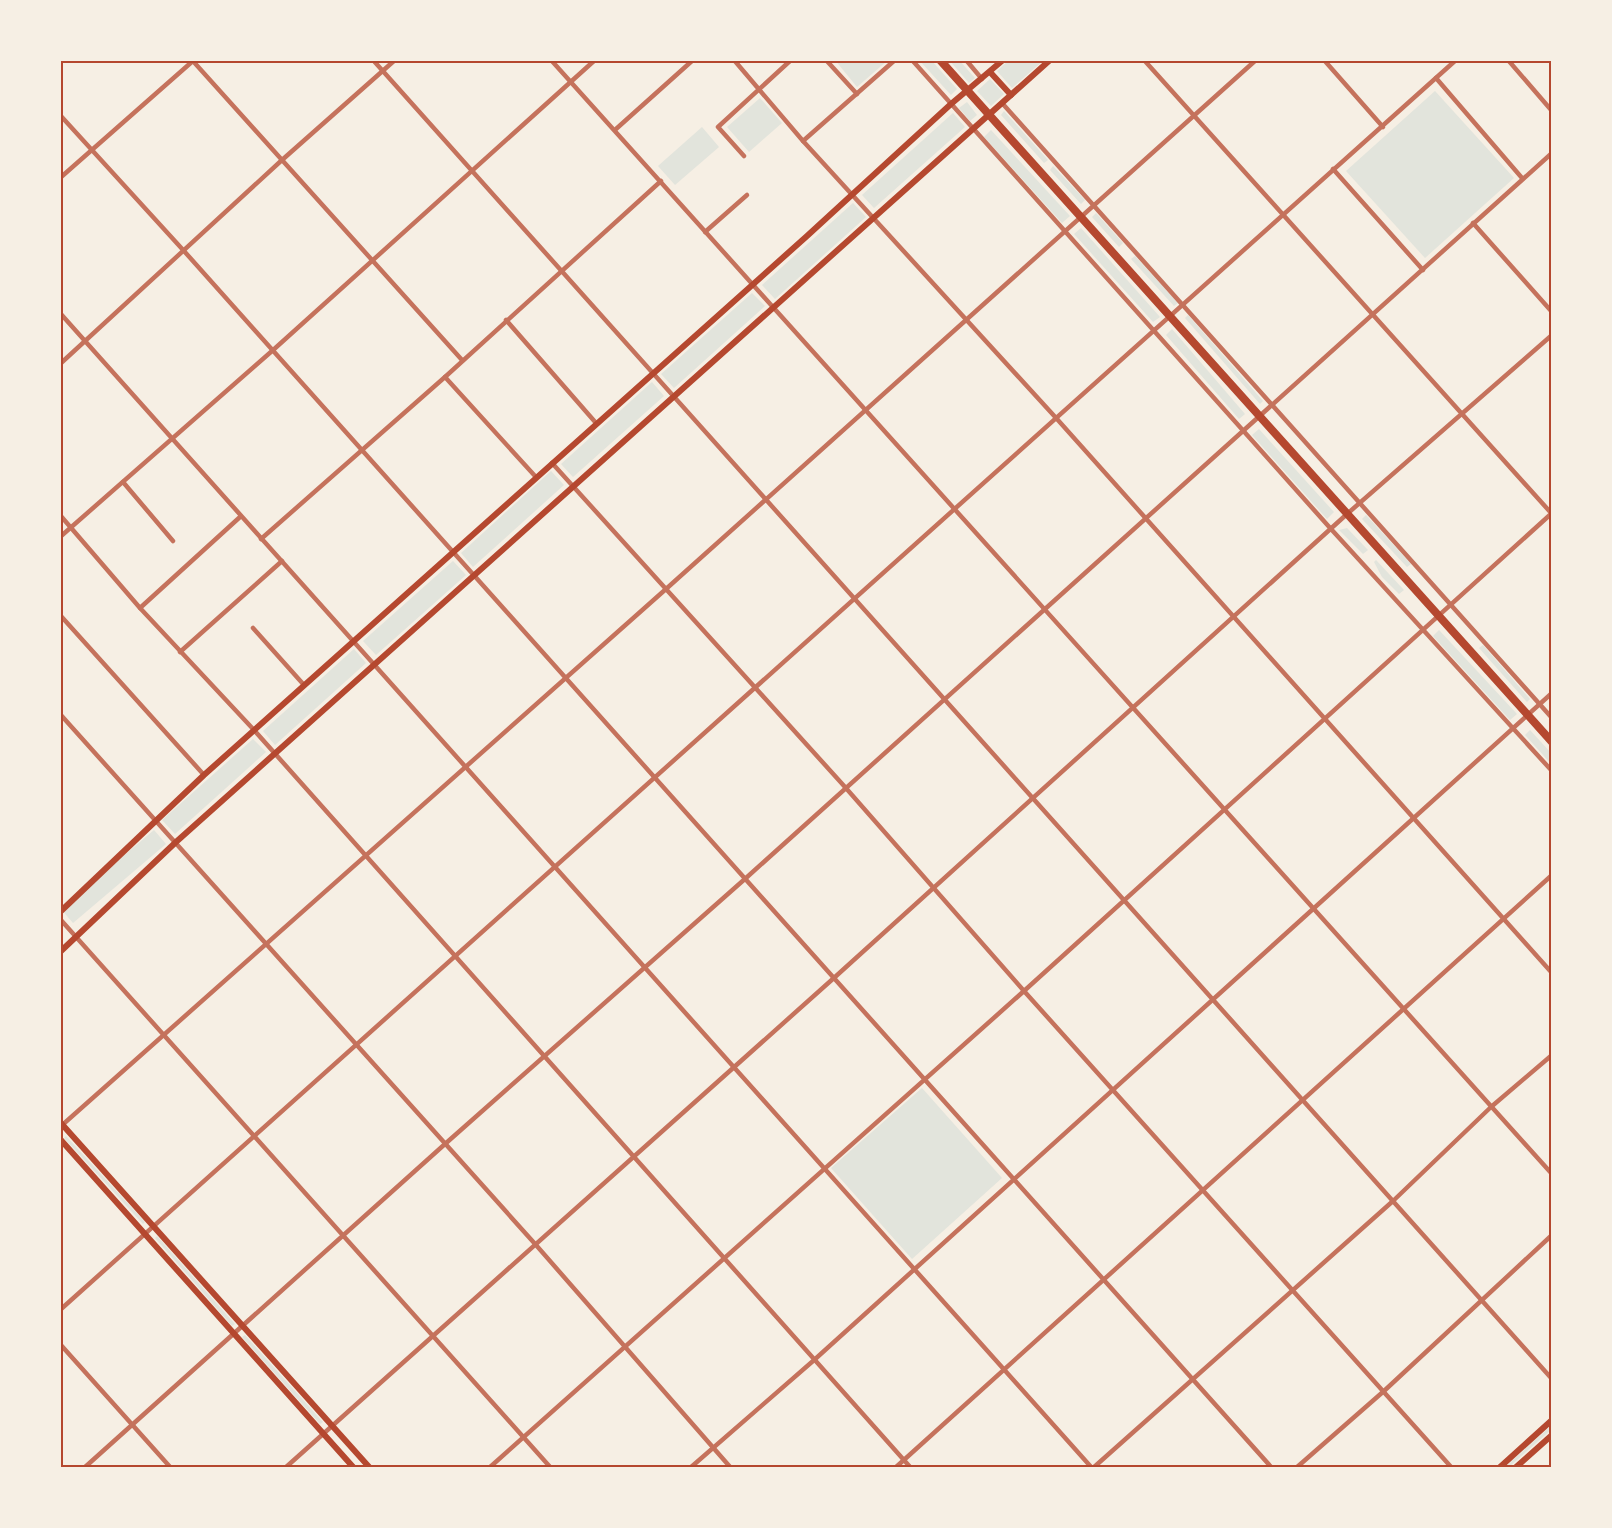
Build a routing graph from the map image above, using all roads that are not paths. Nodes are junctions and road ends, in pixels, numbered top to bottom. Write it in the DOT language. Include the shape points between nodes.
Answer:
graph roads {
  1 [pos="193,60"];
  2 [pos="373,60"];
  3 [pos="395,60"];
  4 [pos="552,60"];
  5 [pos="595,60"];
  6 [pos="693,60"];
  7 [pos="734,60"];
  8 [pos="791,60"];
  9 [pos="826,60"];
  10 [pos="895,60"];
  11 [pos="912,60"];
  12 [pos="940,60"];
  13 [pos="966,60"];
  14 [pos="1003,60"];
  15 [pos="1050,60"];
  16 [pos="1144,60"];
  17 [pos="1256,60"];
  18 [pos="1324,60"];
  19 [pos="1456,60"];
  20 [pos="1508,60"];
  21 [pos="383,71"];
  22 [pos="990,72"];
  23 [pos="1436,78"];
  24 [pos="982,79"];
  25 [pos="571,82"];
  26 [pos="759,88"];
  27 [pos="967,91"];
  28 [pos="856,94"];
  29 [pos="1011,95"];
  30 [pos="1002,103"];
  31 [pos="951,104"];
  32 [pos="1552,111"];
  33 [pos="60,115"];
  34 [pos="988,115"];
  35 [pos="1194,116"];
  36 [pos="1383,127"];
  37 [pos="616,129"];
  38 [pos="972,129"];
  39 [pos="803,141"];
  40 [pos="91,149"];
  41 [pos="1552,153"];
  42 [pos="744,156"];
  43 [pos="282,160"];
  44 [pos="1333,169"];
  45 [pos="471,172"];
  46 [pos="60,178"];
  47 [pos="1522,178"];
  48 [pos="661,181"];
  49 [pos="747,195"];
  50 [pos="852,195"];
  51 [pos="1094,206"];
  52 [pos="1284,215"];
  53 [pos="1081,216"];
  54 [pos="874,217"];
  55 [pos="1473,223"];
  56 [pos="1065,230"];
  57 [pos="705,232"];
  58 [pos="184,250"];
  59 [pos="372,261"];
  60 [pos="1423,270"];
  61 [pos="561,271"];
  62 [pos="753,284"];
  63 [pos="1185,305"];
  64 [pos="772,307"];
  65 [pos="1552,312"];
  66 [pos="60,313"];
  67 [pos="1372,313"];
  68 [pos="1170,318"];
  69 [pos="506,320"];
  70 [pos="965,320"];
  71 [pos="1156,331"];
  72 [pos="1552,335"];
  73 [pos="86,341"];
  74 [pos="272,351"];
  75 [pos="462,360"];
  76 [pos="60,364"];
  77 [pos="652,374"];
  78 [pos="445,377"];
  79 [pos="674,396"];
  80 [pos="1271,404"];
  81 [pos="865,410"];
  82 [pos="1463,415"];
  83 [pos="1260,416"];
  84 [pos="1057,419"];
  85 [pos="596,423"];
  86 [pos="1242,430"];
  87 [pos="172,437"];
  88 [pos="362,450"];
  89 [pos="552,463"];
  90 [pos="535,477"];
  91 [pos="123,482"];
  92 [pos="574,486"];
  93 [pos="766,498"];
  94 [pos="1359,504"];
  95 [pos="956,509"];
  96 [pos="1347,514"];
  97 [pos="1552,514"];
  98 [pos="60,515"];
  99 [pos="240,517"];
  100 [pos="1145,519"];
  101 [pos="70,526"];
  102 [pos="1331,529"];
  103 [pos="60,537"];
  104 [pos="261,538"];
  105 [pos="173,541"];
  106 [pos="454,552"];
  107 [pos="282,561"];
  108 [pos="474,576"];
  109 [pos="666,589"];
  110 [pos="856,599"];
  111 [pos="1452,604"];
  112 [pos="140,608"];
  113 [pos="1043,609"];
  114 [pos="60,615"];
  115 [pos="1439,615"];
  116 [pos="1234,618"];
  117 [pos="254,628"];
  118 [pos="1423,630"];
  119 [pos="354,641"];
  120 [pos="180,652"];
  121 [pos="375,665"];
  122 [pos="566,677"];
  123 [pos="304,685"];
  124 [pos="755,687"];
  125 [pos="1552,693"];
  126 [pos="945,697"];
  127 [pos="1539,704"];
  128 [pos="1133,709"];
  129 [pos="60,714"];
  130 [pos="1528,715"];
  131 [pos="1552,718"];
  132 [pos="1323,719"];
  133 [pos="1514,729"];
  134 [pos="254,730"];
  135 [pos="1552,742"];
  136 [pos="275,754"];
  137 [pos="466,766"];
  138 [pos="1552,771"];
  139 [pos="204,774"];
  140 [pos="655,778"];
  141 [pos="845,787"];
  142 [pos="1034,797"];
  143 [pos="1223,809"];
  144 [pos="1412,818"];
  145 [pos="155,821"];
  146 [pos="176,842"];
  147 [pos="367,856"];
  148 [pos="556,866"];
  149 [pos="1552,875"];
  150 [pos="746,878"];
  151 [pos="933,888"];
  152 [pos="1123,901"];
  153 [pos="1313,907"];
  154 [pos="60,912"];
  155 [pos="1502,918"];
  156 [pos="60,919"];
  157 [pos="77,936"];
  158 [pos="264,944"];
  159 [pos="60,952"];
  160 [pos="455,956"];
  161 [pos="646,966"];
  162 [pos="1552,973"];
  163 [pos="835,977"];
  164 [pos="1024,991"];
  165 [pos="1213,1000"];
  166 [pos="1403,1008"];
  167 [pos="165,1035"];
  168 [pos="355,1044"];
  169 [pos="1552,1054"];
  170 [pos="546,1056"];
  171 [pos="735,1065"];
  172 [pos="924,1080"];
  173 [pos="1113,1090"];
  174 [pos="1302,1100"];
  175 [pos="1491,1107"];
  176 [pos="61,1125"];
  177 [pos="255,1135"];
  178 [pos="60,1139"];
  179 [pos="444,1144"];
  180 [pos="634,1155"];
  181 [pos="824,1168"];
  182 [pos="1552,1174"];
  183 [pos="1013,1180"];
  184 [pos="1203,1191"];
  185 [pos="1393,1201"];
  186 [pos="154,1227"];
  187 [pos="146,1234"];
  188 [pos="1552,1235"];
  189 [pos="345,1237"];
  190 [pos="536,1245"];
  191 [pos="724,1260"];
  192 [pos="914,1269"];
  193 [pos="1103,1280"];
  194 [pos="1292,1290"];
  195 [pos="1482,1300"];
  196 [pos="60,1310"];
  197 [pos="243,1327"];
  198 [pos="235,1334"];
  199 [pos="433,1336"];
  200 [pos="60,1344"];
  201 [pos="624,1349"];
  202 [pos="813,1361"];
  203 [pos="1003,1370"];
  204 [pos="1552,1379"];
  205 [pos="1193,1381"];
  206 [pos="1384,1391"];
  207 [pos="1552,1420"];
  208 [pos="133,1426"];
  209 [pos="332,1426"];
  210 [pos="323,1434"];
  211 [pos="1552,1436"];
  212 [pos="523,1437"];
  213 [pos="713,1448"];
  214 [pos="904,1460"];
  215 [pos="84,1468"];
  216 [pos="171,1468"];
  217 [pos="285,1468"];
  218 [pos="354,1468"];
  219 [pos="370,1468"];
  220 [pos="489,1468"];
  221 [pos="551,1468"];
  222 [pos="690,1468"];
  223 [pos="731,1468"];
  224 [pos="895,1468"];
  225 [pos="911,1468"];
  226 [pos="1093,1468"];
  227 [pos="1272,1468"];
  228 [pos="1296,1468"];
  229 [pos="1452,1468"];
  230 [pos="1499,1468"];
  231 [pos="1515,1468"];
  1 -- 40 [label="street"];
  1 -- 43 [label="street"];
  2 -- 21 [label="street"];
  3 -- 21 [label="street"];
  4 -- 25 [label="street"];
  5 -- 25 [label="street"];
  6 -- 37 [label="street"];
  7 -- 26 [label="street"];
  8 -- 26 [label="street"];
  9 -- 28 [label="street"];
  10 -- 28 [label="street"];
  11 -- 31 [label="street"];
  12 -- 27 [label="highway"];
  13 -- 24 [label="street"];
  14 -- 22 [label="main road"];
  15 -- 29 [label="main road"];
  16 -- 35 [label="street"];
  17 -- 35 [label="street"];
  18 -- 36 [label="street"];
  19 -- 23 [label="street"];
  20 -- 32 [label="street"];
  21 -- 43 [label="street"];
  21 -- 45 [label="street"];
  22 -- 24 [label="main road"];
  22 -- 29 [label="main road"];
  23 -- 36 [label="street"];
  23 -- 47 [label="street"];
  24 -- 27 [label="main road"];
  25 -- 37 [label="street"];
  25 -- 45 [label="street"];
  26 -- 39 [label="street"];
  26 -- 42 [label="street" via="718,128"];
  27 -- 31 [label="main road"];
  27 -- 34 [label="highway"];
  28 -- 39 [label="street"];
  29 -- 30 [label="main road"];
  30 -- 34 [label="main road"];
  30 -- 51 [label="street"];
  31 -- 38 [label="street"];
  31 -- 50 [label="main road"];
  33 -- 40 [label="street"];
  34 -- 38 [label="main road"];
  34 -- 53 [label="highway"];
  35 -- 51 [label="street"];
  35 -- 52 [label="street"];
  36 -- 44 [label="street"];
  37 -- 48 [label="street"];
  38 -- 54 [label="main road"];
  38 -- 56 [label="street"];
  39 -- 50 [label="street"];
  40 -- 46 [label="street"];
  40 -- 58 [label="street"];
  41 -- 47 [label="street"];
  43 -- 58 [label="street"];
  43 -- 59 [label="street"];
  44 -- 52 [label="street"];
  44 -- 60 [label="street"];
  45 -- 59 [label="street"];
  45 -- 61 [label="street"];
  47 -- 55 [label="street"];
  48 -- 57 [label="street"];
  48 -- 61 [label="street"];
  49 -- 57 [label="street"];
  50 -- 54 [label="street"];
  50 -- 62 [label="main road"];
  51 -- 53 [label="street"];
  51 -- 63 [label="street"];
  52 -- 63 [label="street"];
  52 -- 67 [label="street"];
  53 -- 56 [label="street"];
  53 -- 68 [label="highway"];
  54 -- 64 [label="main road"];
  54 -- 70 [label="street"];
  55 -- 60 [label="street"];
  55 -- 65 [label="street"];
  56 -- 70 [label="street"];
  56 -- 71 [label="street"];
  57 -- 62 [label="street"];
  58 -- 73 [label="street"];
  58 -- 74 [label="street"];
  59 -- 74 [label="street"];
  59 -- 75 [label="street"];
  60 -- 67 [label="street"];
  61 -- 69 [label="street"];
  61 -- 77 [label="street"];
  62 -- 64 [label="street"];
  62 -- 77 [label="main road"];
  63 -- 68 [label="street"];
  63 -- 80 [label="street"];
  64 -- 79 [label="main road"];
  64 -- 81 [label="street"];
  66 -- 73 [label="street"];
  67 -- 80 [label="street"];
  67 -- 82 [label="street"];
  68 -- 71 [label="street"];
  68 -- 83 [label="highway"];
  69 -- 75 [label="street"];
  69 -- 85 [label="street"];
  70 -- 81 [label="street"];
  70 -- 84 [label="street"];
  71 -- 84 [label="street"];
  71 -- 86 [label="street"];
  72 -- 82 [label="street"];
  73 -- 76 [label="street"];
  73 -- 87 [label="street"];
  74 -- 87 [label="street"];
  74 -- 88 [label="street"];
  75 -- 78 [label="street"];
  77 -- 79 [label="street"];
  77 -- 85 [label="main road"];
  78 -- 88 [label="street"];
  78 -- 90 [label="street"];
  79 -- 92 [label="main road"];
  79 -- 93 [label="street"];
  80 -- 83 [label="street"];
  80 -- 94 [label="street"];
  81 -- 93 [label="street"];
  81 -- 95 [label="street"];
  82 -- 94 [label="street"];
  82 -- 97 [label="street"];
  83 -- 86 [label="street"];
  83 -- 96 [label="highway"];
  84 -- 95 [label="street"];
  84 -- 100 [label="street"];
  85 -- 89 [label="main road"];
  86 -- 100 [label="street"];
  86 -- 102 [label="street"];
  87 -- 91 [label="street"];
  87 -- 99 [label="street"];
  88 -- 104 [label="street"];
  88 -- 106 [label="street"];
  89 -- 90 [label="main road"];
  89 -- 92 [label="street"];
  90 -- 106 [label="main road"];
  91 -- 101 [label="street"];
  91 -- 105 [label="street"];
  92 -- 108 [label="main road"];
  92 -- 109 [label="street"];
  93 -- 109 [label="street"];
  93 -- 110 [label="street"];
  94 -- 96 [label="street"];
  94 -- 111 [label="street"];
  95 -- 110 [label="street"];
  95 -- 113 [label="street"];
  96 -- 102 [label="street"];
  96 -- 115 [label="highway"];
  97 -- 111 [label="street"];
  98 -- 101 [label="street"];
  99 -- 104 [label="street"];
  99 -- 112 [label="street"];
  100 -- 113 [label="street"];
  100 -- 116 [label="street"];
  101 -- 103 [label="street"];
  101 -- 112 [label="street"];
  102 -- 116 [label="street"];
  102 -- 118 [label="street"];
  104 -- 107 [label="street"];
  106 -- 108 [label="street"];
  106 -- 119 [label="main road"];
  107 -- 119 [label="street"];
  107 -- 120 [label="street"];
  108 -- 121 [label="main road"];
  108 -- 122 [label="street"];
  109 -- 122 [label="street"];
  109 -- 124 [label="street"];
  110 -- 124 [label="street"];
  110 -- 126 [label="street"];
  111 -- 115 [label="street"];
  111 -- 127 [label="street"];
  112 -- 120 [label="street"];
  113 -- 126 [label="street"];
  113 -- 128 [label="street"];
  114 -- 139 [label="street"];
  115 -- 118 [label="street"];
  115 -- 130 [label="highway"];
  116 -- 128 [label="street"];
  116 -- 132 [label="street"];
  117 -- 123 [label="street"];
  118 -- 132 [label="street"];
  118 -- 133 [label="street"];
  119 -- 121 [label="street"];
  119 -- 123 [label="main road"];
  120 -- 134 [label="street"];
  121 -- 136 [label="main road"];
  121 -- 137 [label="street"];
  122 -- 137 [label="street"];
  122 -- 140 [label="street"];
  123 -- 134 [label="main road"];
  124 -- 140 [label="street"];
  124 -- 141 [label="street"];
  125 -- 127 [label="street"];
  126 -- 141 [label="street"];
  126 -- 142 [label="street"];
  127 -- 130 [label="street"];
  127 -- 131 [label="street"];
  128 -- 142 [label="street"];
  128 -- 143 [label="street"];
  129 -- 145 [label="street"];
  130 -- 133 [label="street"];
  130 -- 135 [label="highway"];
  132 -- 143 [label="street"];
  132 -- 144 [label="street"];
  133 -- 138 [label="street"];
  133 -- 144 [label="street"];
  134 -- 136 [label="street"];
  134 -- 139 [label="main road"];
  136 -- 146 [label="main road"];
  136 -- 147 [label="street"];
  137 -- 147 [label="street"];
  137 -- 148 [label="street"];
  139 -- 145 [label="main road"];
  140 -- 148 [label="street"];
  140 -- 150 [label="street"];
  141 -- 150 [label="street"];
  141 -- 151 [label="street"];
  142 -- 151 [label="street"];
  142 -- 152 [label="street"];
  143 -- 152 [label="street"];
  143 -- 153 [label="street"];
  144 -- 153 [label="street"];
  144 -- 155 [label="street"];
  145 -- 146 [label="street"];
  145 -- 154 [label="main road"];
  146 -- 157 [label="main road"];
  146 -- 158 [label="street"];
  147 -- 158 [label="street"];
  147 -- 160 [label="street"];
  148 -- 160 [label="street"];
  148 -- 161 [label="street"];
  149 -- 155 [label="street"];
  150 -- 161 [label="street"];
  150 -- 163 [label="street"];
  151 -- 163 [label="street"];
  151 -- 164 [label="street"];
  152 -- 164 [label="street"];
  152 -- 165 [label="street"];
  153 -- 165 [label="street"];
  153 -- 166 [label="street"];
  155 -- 162 [label="street"];
  155 -- 166 [label="street"];
  156 -- 157 [label="street"];
  157 -- 159 [label="main road"];
  157 -- 167 [label="street"];
  158 -- 167 [label="street"];
  158 -- 168 [label="street"];
  160 -- 168 [label="street"];
  160 -- 170 [label="street"];
  161 -- 170 [label="street"];
  161 -- 171 [label="street"];
  163 -- 171 [label="street"];
  163 -- 172 [label="street"];
  164 -- 172 [label="street"];
  164 -- 173 [label="street"];
  165 -- 173 [label="street"];
  165 -- 174 [label="street"];
  166 -- 174 [label="street"];
  166 -- 175 [label="street"];
  167 -- 176 [label="street"];
  167 -- 177 [label="street"];
  168 -- 177 [label="street"];
  168 -- 179 [label="street"];
  169 -- 175 [label="street"];
  170 -- 179 [label="street"];
  170 -- 180 [label="street"];
  171 -- 180 [label="street"];
  171 -- 181 [label="street"];
  172 -- 181 [label="street"];
  172 -- 183 [label="street"];
  173 -- 183 [label="street"];
  173 -- 184 [label="street"];
  174 -- 184 [label="street"];
  174 -- 185 [label="street"];
  175 -- 182 [label="street"];
  175 -- 185 [label="street"];
  176 -- 186 [label="main road"];
  177 -- 186 [label="street"];
  177 -- 189 [label="street"];
  178 -- 187 [label="main road"];
  179 -- 189 [label="street"];
  179 -- 190 [label="street"];
  180 -- 190 [label="street"];
  180 -- 191 [label="street"];
  181 -- 191 [label="street"];
  181 -- 192 [label="street"];
  183 -- 192 [label="street"];
  183 -- 193 [label="street"];
  184 -- 193 [label="street"];
  184 -- 194 [label="street"];
  185 -- 194 [label="street"];
  185 -- 195 [label="street"];
  186 -- 187 [label="street"];
  186 -- 197 [label="main road"];
  187 -- 196 [label="street"];
  187 -- 198 [label="main road"];
  188 -- 195 [label="street"];
  189 -- 197 [label="street"];
  189 -- 199 [label="street"];
  190 -- 199 [label="street"];
  190 -- 201 [label="street"];
  191 -- 201 [label="street"];
  191 -- 202 [label="street"];
  192 -- 202 [label="street"];
  192 -- 203 [label="street"];
  193 -- 203 [label="street"];
  193 -- 205 [label="street"];
  194 -- 205 [label="street"];
  194 -- 206 [label="street"];
  195 -- 204 [label="street"];
  195 -- 206 [label="street"];
  197 -- 198 [label="street"];
  197 -- 209 [label="main road"];
  198 -- 208 [label="street"];
  198 -- 210 [label="main road"];
  199 -- 209 [label="street"];
  199 -- 212 [label="street"];
  200 -- 208 [label="street"];
  201 -- 212 [label="street"];
  201 -- 213 [label="street"];
  202 -- 213 [label="street"];
  202 -- 214 [label="street"];
  203 -- 214 [label="street"];
  203 -- 226 [label="street"];
  205 -- 226 [label="street"];
  205 -- 227 [label="street"];
  206 -- 228 [label="street"];
  206 -- 229 [label="street"];
  207 -- 230 [label="main road"];
  208 -- 215 [label="street"];
  208 -- 216 [label="street"];
  209 -- 210 [label="street"];
  209 -- 219 [label="main road"];
  210 -- 217 [label="street"];
  210 -- 218 [label="main road"];
  211 -- 231 [label="main road"];
  212 -- 220 [label="street"];
  212 -- 221 [label="street"];
  213 -- 222 [label="street"];
  213 -- 223 [label="street"];
  214 -- 224 [label="street"];
  214 -- 225 [label="street"];
}
